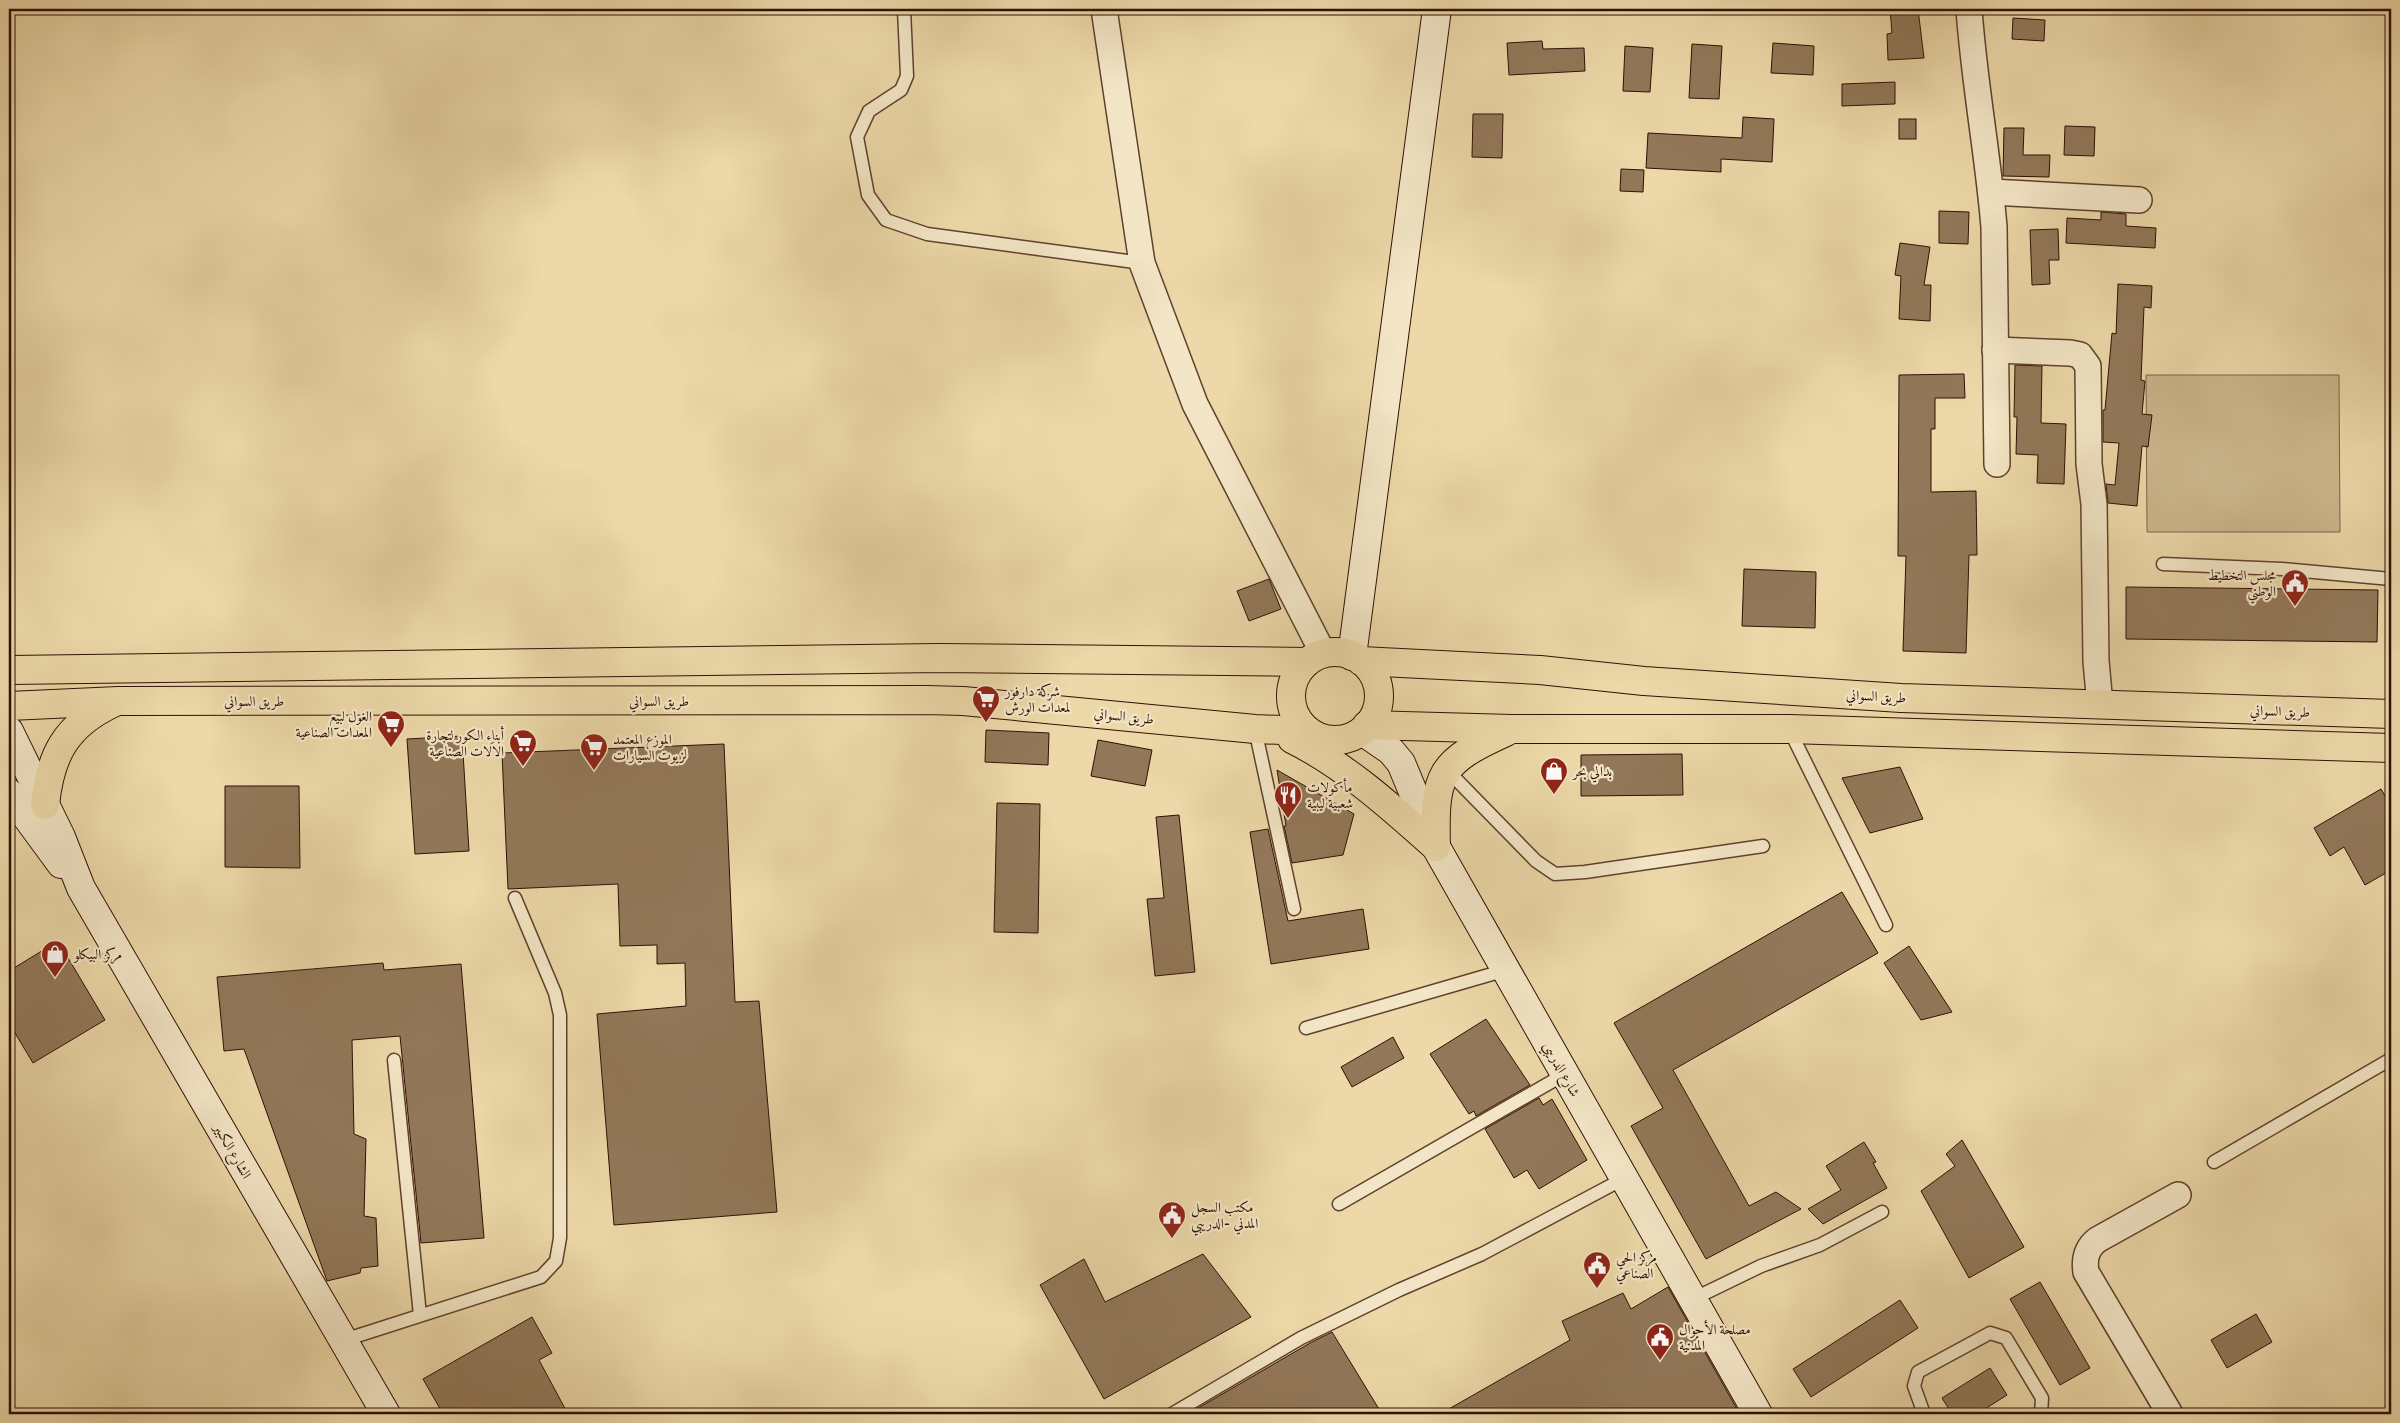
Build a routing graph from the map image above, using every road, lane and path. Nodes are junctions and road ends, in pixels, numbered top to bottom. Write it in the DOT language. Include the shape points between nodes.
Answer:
graph roads {
  1 [pos="904,9"];
  2 [pos="1104,9"];
  3 [pos="1437,9"];
  4 [pos="1969,9"];
  5 [pos="1991,192"];
  6 [pos="2139,200"];
  7 [pos="1142,263"];
  8 [pos="1995,350"];
  9 [pos="1997,464"];
  10 [pos="2163,564"];
  11 [pos="2391,579"];
  12 [pos="1315,657"];
  13 [pos="1357,658"];
  14 [pos="9,670"];
  15 [pos="118,701"];
  16 [pos="2100,705"];
  17 [pos="9,706"];
  18 [pos="2391,714"];
  19 [pos="1364,728"];
  20 [pos="1263,729"];
  21 [pos="1512,729"];
  22 [pos="1789,729"];
  23 [pos="9,731"];
  24 [pos="1308,731"];
  25 [pos="2391,748"];
  26 [pos="1447,770"];
  27 [pos="9,793"];
  28 [pos="45,805"];
  29 [pos="1763,846"];
  30 [pos="1436,847"];
  31 [pos="81,888"];
  32 [pos="515,898"];
  33 [pos="1294,909"];
  34 [pos="1886,925"];
  35 [pos="1506,970"];
  36 [pos="1306,1028"];
  37 [pos="2391,1059"];
  38 [pos="394,1060"];
  39 [pos="1565,1074"];
  40 [pos="2214,1162"];
  41 [pos="1623,1178"];
  42 [pos="2178,1195"];
  43 [pos="1339,1204"];
  44 [pos="1882,1212"];
  45 [pos="1693,1299"];
  46 [pos="420,1315"];
  47 [pos="341,1341"];
  48 [pos="386,1414"];
  49 [pos="1172,1414"];
  50 [pos="1758,1414"];
  51 [pos="1924,1414"];
  52 [pos="2041,1414"];
  53 [pos="2170,1414"];
  1 -- 7 [label="lane" via="907,76 901,90 869,111 857,137 868,195 886,220 927,234"];
  2 -- 7 [label="street"];
  3 -- 13 [label="street"];
  4 -- 5 [label="street"];
  5 -- 6 [label="street"];
  5 -- 8 [label="street"];
  7 -- 12 [label="street" via="1194,404"];
  8 -- 9 [label="street"];
  8 -- 16 [label="street" via="2070,352 2080,355 2088,366"];
  10 -- 11 [label="lane" via="2282,569"];
  12 -- 13 [label="highway" via="1338,652"];
  12 -- 14 [label="highway" via="939,658"];
  12 -- 24 [label="highway" via="1295,677 1291,697 1296,716"];
  13 -- 16 [label="highway, طريق السواني" via="1901,698"];
  13 -- 19 [label="highway" via="1369,668 1378,686 1377,707"];
  15 -- 17 [label="highway, طريق السواني"];
  15 -- 20 [label="highway, طريق السواني" via="963,701"];
  15 -- 28 [label="highway" via="94,713 73,730 57,752 48,778"];
  16 -- 18 [label="highway, طريق السواني"];
  19 -- 21 [label="highway"];
  19 -- 24 [label="highway" via="1349,737 1335,740 1321,738"];
  19 -- 30 [label="street, شارع الدريبي" via="1401,763"];
  20 -- 24 [label="highway, طريق السواني"];
  20 -- 30 [label="highway" via="1333,762"];
  20 -- 33 [label="lane"];
  21 -- 22 [label="highway"];
  21 -- 26 [label="highway" via="1475,746"];
  22 -- 25 [label="highway"];
  22 -- 34 [label="lane"];
  23 -- 28 [label="street, الشارع الكبير"];
  26 -- 29 [label="lane" via="1536,862 1555,874"];
  26 -- 30 [label="highway" via="1438,787 1435,805"];
  27 -- 31 [label="street, الشارع الكبير" via="48,849"];
  28 -- 31 [label="street, الشارع الكبير"];
  30 -- 35 [label="street, شارع الدريبي"];
  31 -- 47 [label="street, الشارع الكبير"];
  32 -- 46 [label="lane" via="556,993 560,1016 560,1238 556,1261 541,1277"];
  35 -- 36 [label="lane"];
  35 -- 39 [label="street, شارع الدريبي"];
  37 -- 40 [label="lane"];
  38 -- 46 [label="lane"];
  39 -- 41 [label="street, شارع الدريبي"];
  39 -- 43 [label="lane"];
  41 -- 45 [label="street, شارع الدريبي"];
  41 -- 49 [label="lane" via="1482,1254 1301,1338"];
  42 -- 53 [label="street" via="2098,1240 2089,1249 2084,1263 2086,1272"];
  44 -- 45 [label="lane" via="1820,1245 1761,1266"];
  45 -- 50 [label="street, شارع الدريبي"];
  46 -- 47 [label="lane"];
  47 -- 48 [label="street, الشارع الكبير"];
  51 -- 52 [label="lane" via="1914,1386 1918,1372 1990,1333 2006,1338 2042,1398"];
}
